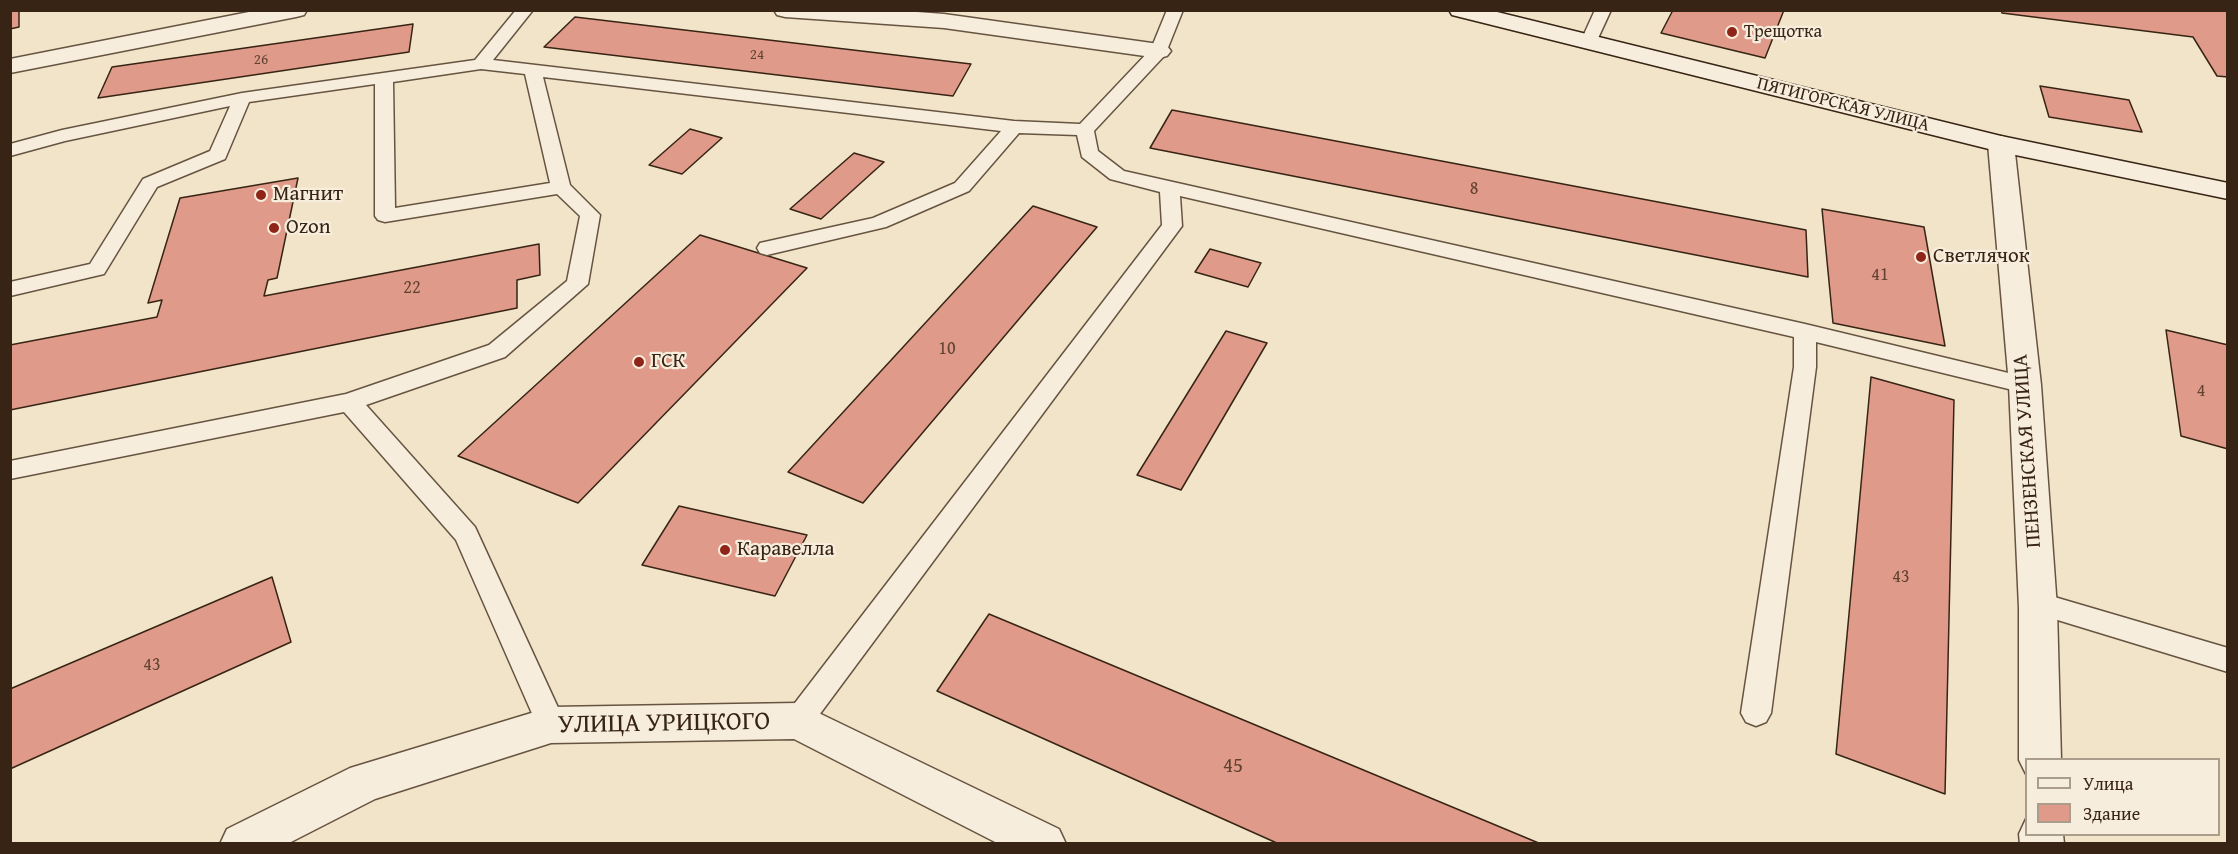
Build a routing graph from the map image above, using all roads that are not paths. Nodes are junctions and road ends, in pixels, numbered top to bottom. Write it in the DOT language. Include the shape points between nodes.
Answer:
graph roads {
  1 [pos="296,10"];
  2 [pos="525,10"];
  3 [pos="785,10"];
  4 [pos="1175,10"];
  5 [pos="1460,10"];
  6 [pos="1603,10"];
  7 [pos="1587,43"];
  8 [pos="1160,51"];
  9 [pos="481,64"];
  10 [pos="10,66"];
  11 [pos="533,70"];
  12 [pos="384,76"];
  13 [pos="242,98"];
  14 [pos="1014,127"];
  15 [pos="1085,130"];
  16 [pos="2001,144"];
  17 [pos="10,150"];
  18 [pos="561,186"];
  19 [pos="1170,188"];
  20 [pos="2228,191"];
  21 [pos="767,248"];
  22 [pos="10,289"];
  23 [pos="1805,332"];
  24 [pos="2025,385"];
  25 [pos="349,402"];
  26 [pos="10,470"];
  27 [pos="2038,608"];
  28 [pos="2228,660"];
  29 [pos="1756,713"];
  30 [pos="798,721"];
  31 [pos="551,725"];
  32 [pos="2040,758"];
  33 [pos="242,843"];
  34 [pos="1044,843"];
  1 -- 10 [label="street"];
  2 -- 9 [label="lane"];
  3 -- 8 [label="street" via="944,21"];
  4 -- 8 [label="lane"];
  5 -- 7 [label="street, ПЯТИГОРСКАЯ УЛИЦА"];
  6 -- 7 [label="lane"];
  7 -- 16 [label="street, ПЯТИГОРСКАЯ УЛИЦА"];
  8 -- 15 [label="lane"];
  9 -- 11 [label="lane"];
  9 -- 12 [label="lane"];
  11 -- 14 [label="lane"];
  11 -- 18 [label="lane"];
  12 -- 13 [label="lane"];
  12 -- 18 [label="lane" via="385,216"];
  13 -- 17 [label="lane" via="62,135"];
  13 -- 22 [label="lane" via="218,154 150,183 97,269"];
  14 -- 15 [label="lane"];
  14 -- 21 [label="lane" via="962,187 879,223"];
  15 -- 19 [label="lane" via="1089,153 1117,175"];
  16 -- 20 [label="street, ПЯТИГОРСКАЯ УЛИЦА"];
  16 -- 24 [label="street, ПЕНЗЕНСКАЯ УЛИЦА"];
  18 -- 25 [label="lane" via="590,215 577,284 497,351"];
  19 -- 23 [label="lane"];
  19 -- 30 [label="lane" via="1172,226"];
  23 -- 24 [label="lane"];
  23 -- 29 [label="lane" via="1805,367"];
  24 -- 27 [label="street, ПЕНЗЕНСКАЯ УЛИЦА"];
  25 -- 26 [label="lane"];
  25 -- 31 [label="lane" via="466,534"];
  27 -- 28 [label="lane" via="2051,607"];
  27 -- 32 [label="street, ПЕНЗЕНСКАЯ УЛИЦА"];
  30 -- 31 [label="street, УЛИЦА УРИЦКОГО"];
  30 -- 34 [label="street, УЛИЦА УРИЦКОГО"];
  31 -- 33 [label="street, УЛИЦА УРИЦКОГО" via="365,782"];
}
